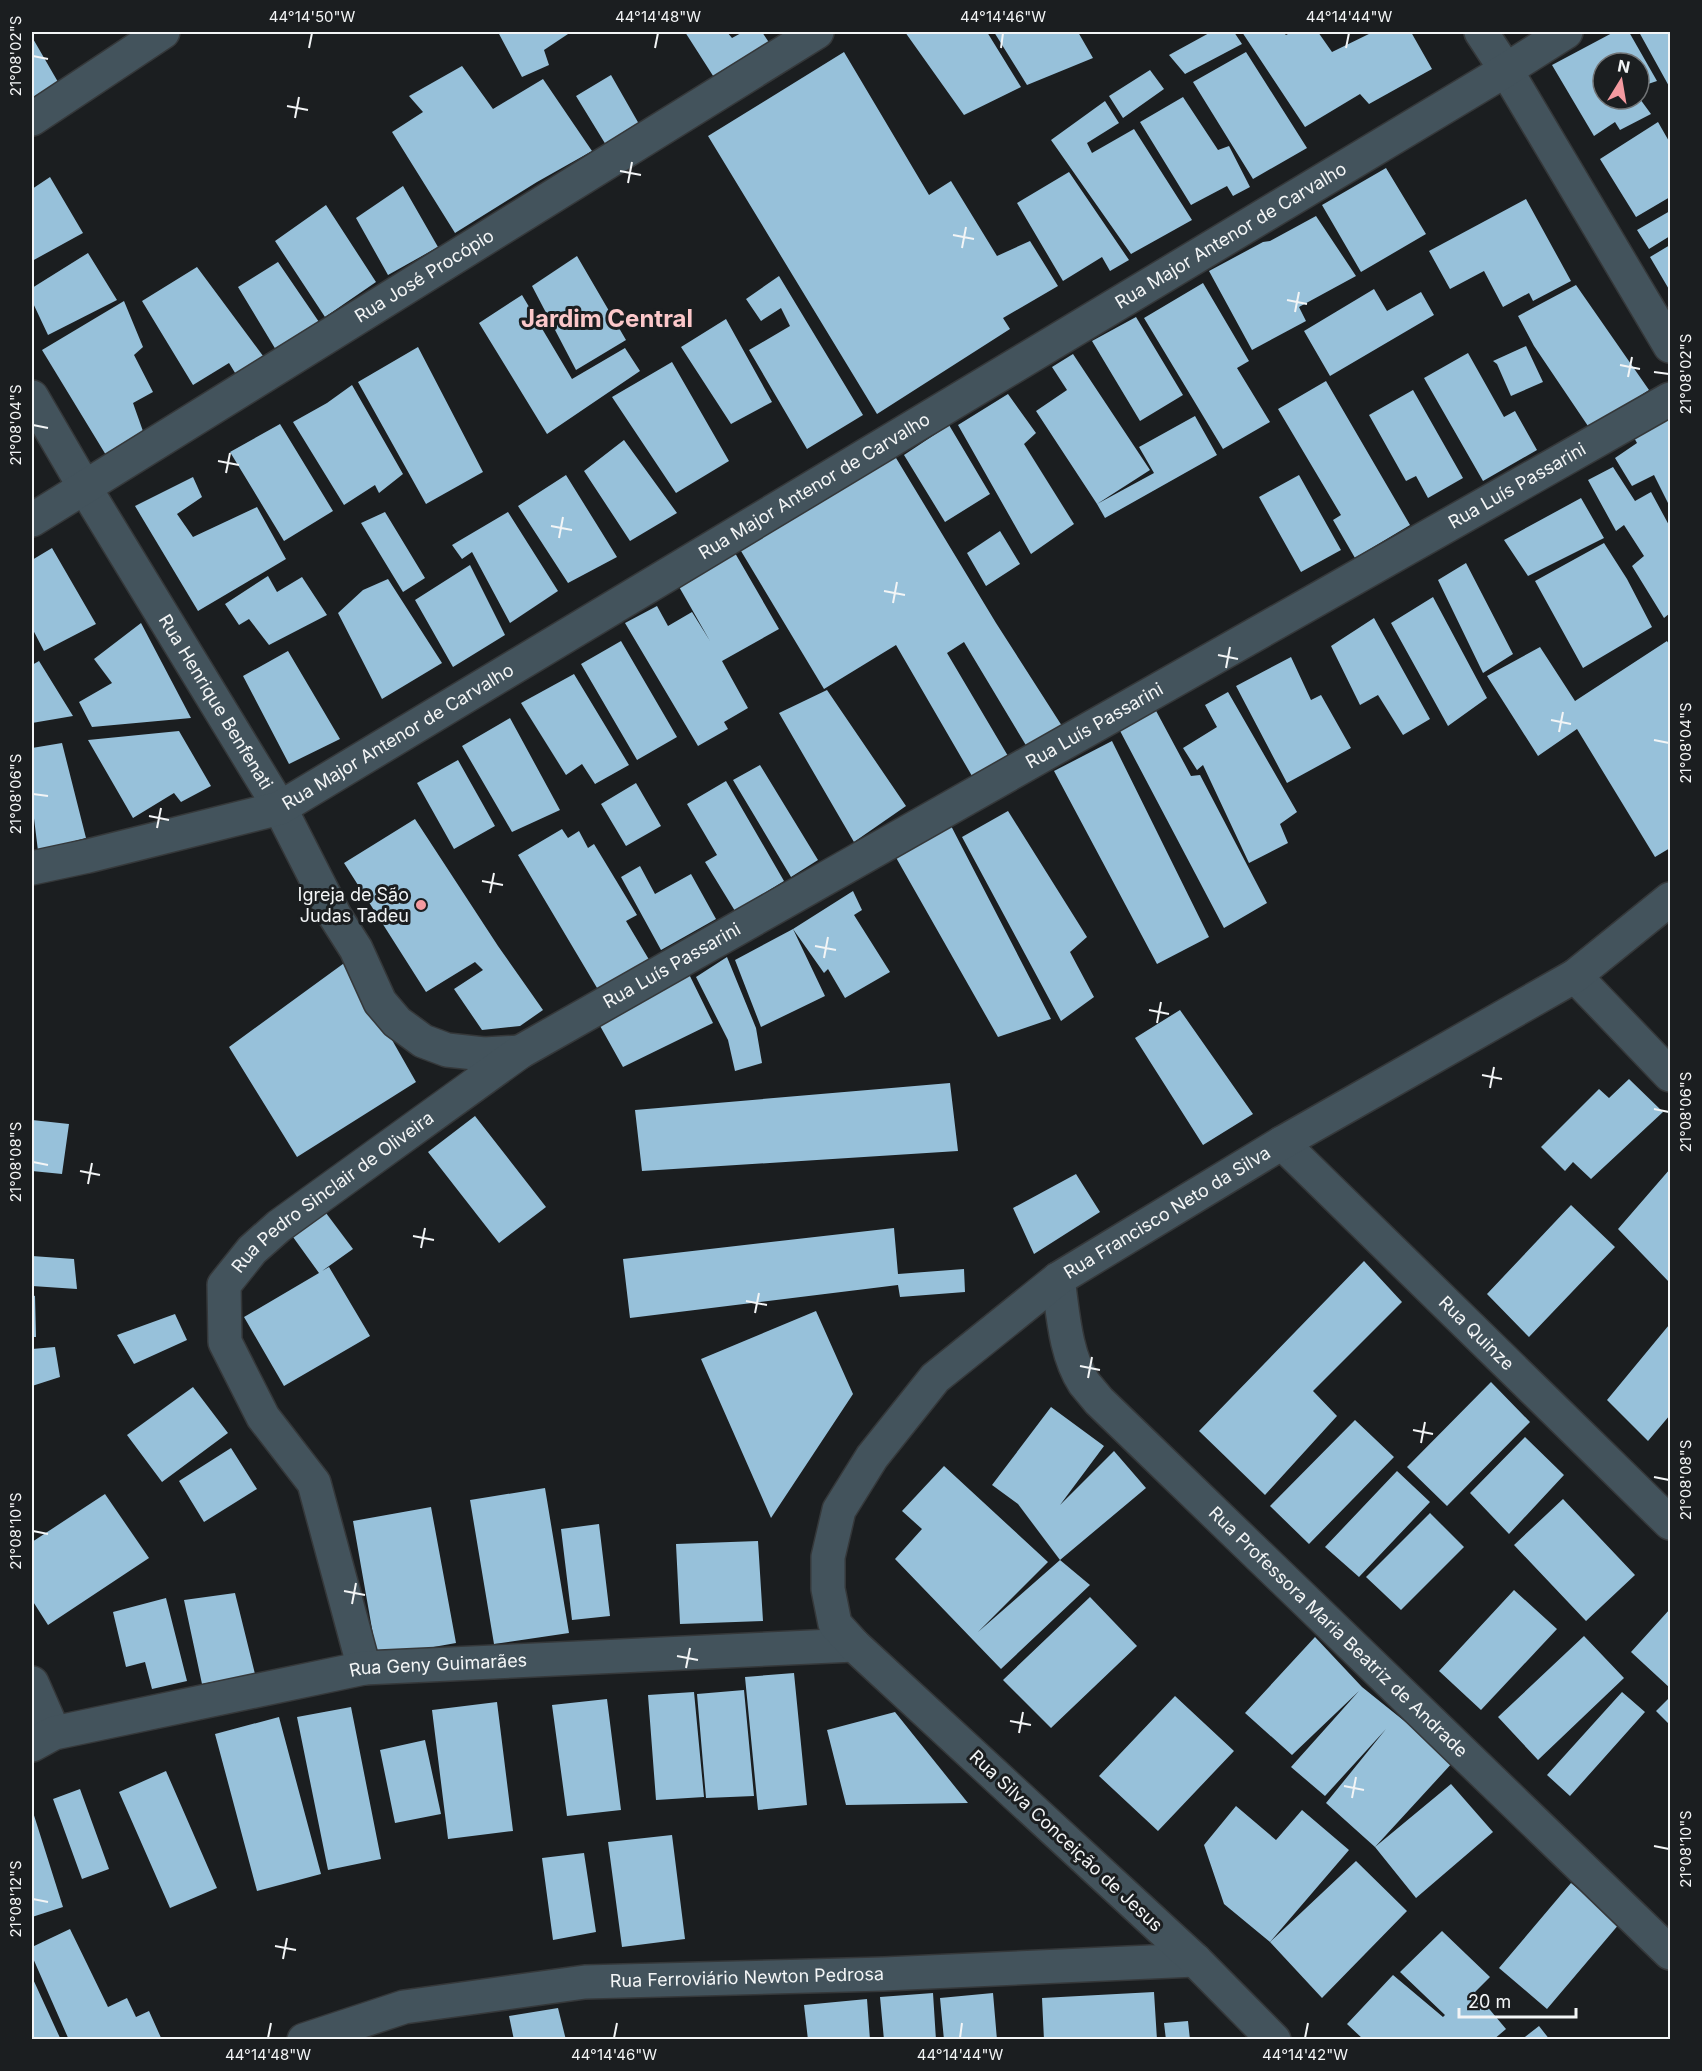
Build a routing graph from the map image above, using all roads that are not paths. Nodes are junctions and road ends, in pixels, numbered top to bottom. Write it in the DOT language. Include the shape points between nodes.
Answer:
graph roads {
  1 [pos="163,32"];
  2 [pos="817,32"];
  3 [pos="1481,32"];
  4 [pos="1566,32"];
  5 [pos="1506,69"];
  6 [pos="32,119"];
  7 [pos="1671,346"];
  8 [pos="32,397"];
  9 [pos="1671,399"];
  10 [pos="85,489"];
  11 [pos="32,520"];
  12 [pos="280,808"];
  13 [pos="32,868"];
  14 [pos="1671,899"];
  15 [pos="1575,976"];
  16 [pos="520,1052"];
  17 [pos="1671,1075"];
  18 [pos="1282,1143"];
  19 [pos="1058,1280"];
  20 [pos="1671,1523"];
  21 [pos="854,1645"];
  22 [pos="364,1668"];
  23 [pos="32,1683"];
  24 [pos="43,1739"];
  25 [pos="1671,1953"];
  26 [pos="1195,1960"];
  27 [pos="304,2040"];
  28 [pos="1274,2040"];
  1 -- 6 [label="street"];
  2 -- 10 [label="street, Rua José Procópio"];
  3 -- 5 [label="street"];
  4 -- 5 [label="street, Rua Major Antenor de Carvalho"];
  5 -- 7 [label="street"];
  5 -- 12 [label="street, Rua Major Antenor de Carvalho"];
  8 -- 10 [label="street, Rua Henrique Benfenati"];
  9 -- 16 [label="street, Rua Luís Passarini"];
  10 -- 11 [label="street, Rua José Procópio"];
  10 -- 12 [label="street, Rua Henrique Benfenati"];
  12 -- 13 [label="street, Rua Major Antenor de Carvalho"];
  12 -- 16 [label="street, Rua Henrique Benfenati" via="380,1002 397,1022 423,1041 447,1050"];
  14 -- 15 [label="street, Rua Francisco Neto da Silva"];
  15 -- 17 [label="street"];
  15 -- 18 [label="street, Rua Francisco Neto da Silva"];
  16 -- 22 [label="street, Rua Pedro Sinclair de Oliveira" via="279,1226 252,1250 224,1285 225,1342 262,1418 314,1483"];
  18 -- 19 [label="street, Rua Francisco Neto da Silva"];
  18 -- 20 [label="street, Rua Quinze"];
  19 -- 21 [label="street, Rua Francisco Neto da Silva" via="935,1378 872,1457 839,1510 828,1557 828,1589 836,1624"];
  19 -- 25 [label="street, Rua Professora Maria Beatriz de Andrade" via="1072,1357 1099,1401"];
  21 -- 22 [label="street, Rua Geny Guimarães"];
  21 -- 26 [label="street, Rua Silva Conceição de Jesus"];
  22 -- 24 [label="street, Rua Geny Guimarães"];
  23 -- 24 [label="street"];
  26 -- 27 [label="street, Rua Ferroviário Newton Pedrosa" via="873,1975 585,1982 404,2007"];
  26 -- 28 [label="street, Rua Silva Conceição de Jesus"];
}
